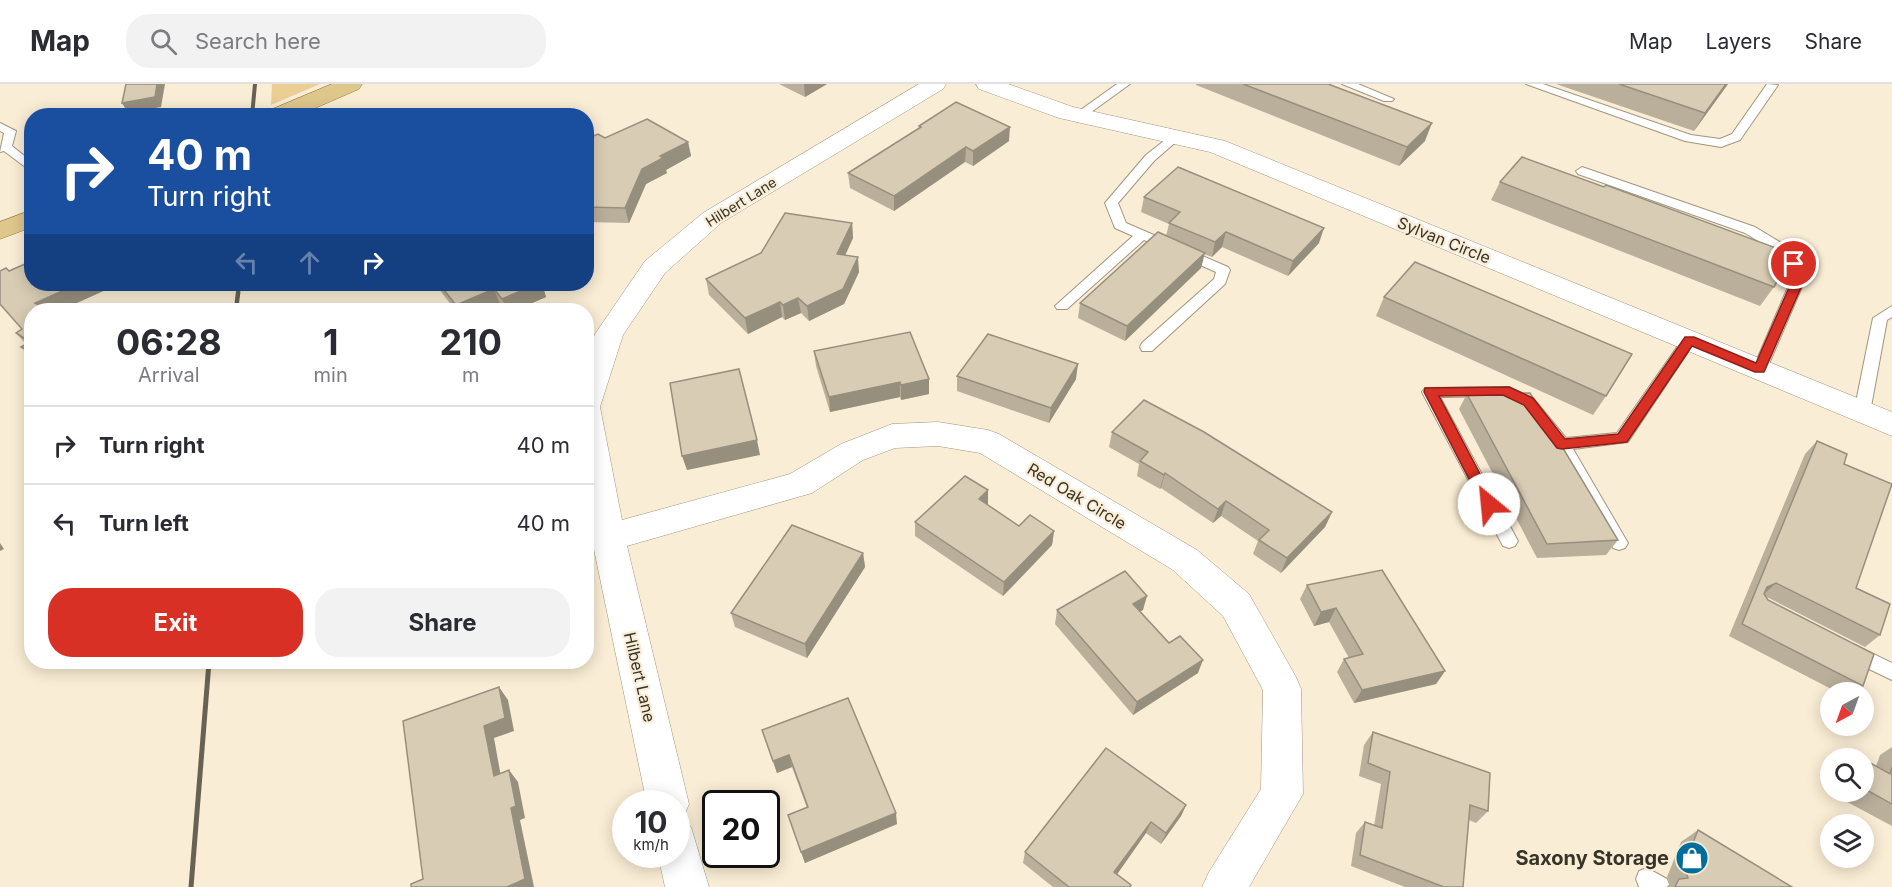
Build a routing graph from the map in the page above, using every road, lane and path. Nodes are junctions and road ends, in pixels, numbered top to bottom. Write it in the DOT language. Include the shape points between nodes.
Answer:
graph roads {
  1 [pos="351,84"];
  2 [pos="935,84"];
  3 [pos="987,84"];
  4 [pos="1124,84"];
  5 [pos="1348,84"];
  6 [pos="1532,84"];
  7 [pos="1771,84"];
  8 [pos="1388,99"];
  9 [pos="295,108"];
  10 [pos="1079,116"];
  11 [pos="0,127"];
  12 [pos="1174,137"];
  13 [pos="3,147"];
  14 [pos="24,162"];
  15 [pos="1582,171"];
  16 [pos="24,221"];
  17 [pos="0,231"];
  18 [pos="1142,234"];
  19 [pos="1062,306"];
  20 [pos="1892,311"];
  21 [pos="1689,340"];
  22 [pos="1147,347"];
  23 [pos="1760,369"];
  24 [pos="594,382"];
  25 [pos="1862,412"];
  26 [pos="1892,425"];
  27 [pos="1562,444"];
  28 [pos="594,455"];
  29 [pos="608,538"];
  30 [pos="1509,541"];
  31 [pos="1620,543"];
  32 [pos="1832,641"];
  33 [pos="1892,672"];
  34 [pos="665,790"];
  35 [pos="682,868"];
  36 [pos="687,887"];
  37 [pos="1224,887"];
  1 -- 9 [label="main road"];
  2 -- 24 [label="street, Hilbert Lane" via="712,218 655,267 609,334"];
  3 -- 10 [label="street, Sylvan Circle"];
  4 -- 10 [label="lane"];
  5 -- 8 [label="lane"];
  6 -- 7 [label="lane" via="1689,138 1721,143 1736,137"];
  10 -- 12 [label="street, Sylvan Circle"];
  11 -- 13 [label="lane" via="10,131"];
  12 -- 18 [label="lane" via="1111,203 1120,225"];
  12 -- 21 [label="street, Sylvan Circle" via="1217,146"];
  13 -- 14 [label="lane"];
  15 -- 23 [label="lane" via="1750,230 1788,253 1800,276"];
  16 -- 17 [label="main road"];
  18 -- 19 [label="lane"];
  18 -- 22 [label="lane" via="1223,270 1220,280"];
  20 -- 25 [label="lane" via="1880,318"];
  21 -- 23 [label="street, Sylvan Circle"];
  21 -- 27 [label="lane" via="1622,438"];
  23 -- 25 [label="street, Sylvan Circle"];
  25 -- 26 [label="street, Sylvan Circle"];
  27 -- 30 [label="lane" via="1528,402 1504,391 1430,392"];
  27 -- 31 [label="lane"];
  28 -- 29 [label="street, Hilbert Lane"];
  29 -- 34 [label="street, Hilbert Lane"];
  29 -- 37 [label="street, Red Oak Circle" via="800,484 852,452 892,436 938,434 988,442 1185,560 1236,605 1282,689 1282,794"];
  32 -- 33 [label="lane"];
  35 -- 36 [label="street"];
}
